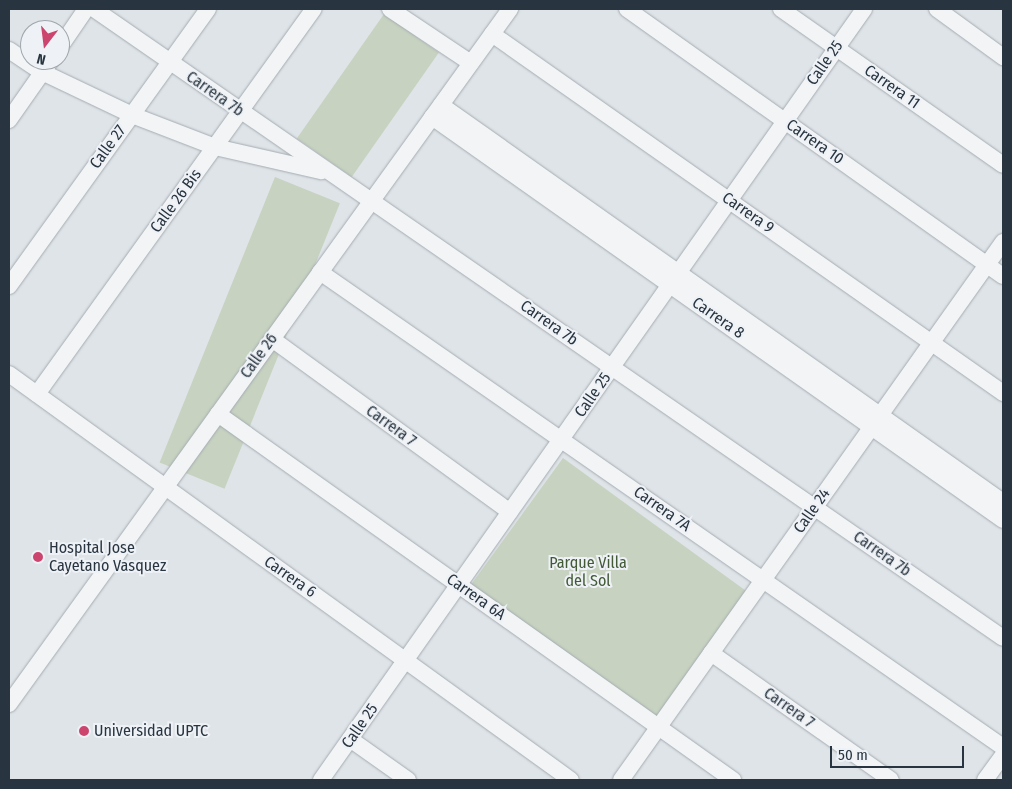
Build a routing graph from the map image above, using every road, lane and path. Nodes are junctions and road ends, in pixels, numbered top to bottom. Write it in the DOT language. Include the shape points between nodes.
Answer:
graph roads {
  1 [pos="86,9"];
  2 [pos="94,9"];
  3 [pos="208,9"];
  4 [pos="314,9"];
  5 [pos="390,9"];
  6 [pos="510,9"];
  7 [pos="627,9"];
  8 [pos="781,9"];
  9 [pos="864,9"];
  10 [pos="937,9"];
  11 [pos="70,32"];
  12 [pos="492,34"];
  13 [pos="836,47"];
  14 [pos="1003,57"];
  15 [pos="170,62"];
  16 [pos="471,63"];
  17 [pos="44,70"];
  18 [pos="54,70"];
  19 [pos="241,111"];
  20 [pos="436,111"];
  21 [pos="132,115"];
  22 [pos="9,120"];
  23 [pos="785,121"];
  24 [pos="215,147"];
  25 [pos="1003,165"];
  26 [pos="330,173"];
  27 [pos="372,200"];
  28 [pos="730,200"];
  29 [pos="1003,242"];
  30 [pos="987,265"];
  31 [pos="320,272"];
  32 [pos="1003,276"];
  33 [pos="674,279"];
  34 [pos="9,286"];
  35 [pos="272,339"];
  36 [pos="932,342"];
  37 [pos="612,368"];
  38 [pos="9,374"];
  39 [pos="1003,393"];
  40 [pos="37,394"];
  41 [pos="218,414"];
  42 [pos="876,421"];
  43 [pos="562,439"];
  44 [pos="165,488"];
  45 [pos="1003,502"];
  46 [pos="814,508"];
  47 [pos="510,512"];
  48 [pos="1003,520"];
  49 [pos="764,580"];
  50 [pos="459,584"];
  51 [pos="1003,638"];
  52 [pos="711,653"];
  53 [pos="406,660"];
  54 [pos="9,704"];
  55 [pos="659,727"];
  56 [pos="350,739"];
  57 [pos="1003,747"];
  58 [pos="1003,755"];
  59 [pos="322,780"];
  60 [pos="408,780"];
  61 [pos="571,780"];
  62 [pos="621,780"];
  63 [pos="733,780"];
  64 [pos="891,780"];
  65 [pos="985,780"];
  1 -- 11 [label="street"];
  2 -- 15 [label="street, Carrera 7b"];
  3 -- 15 [label="street, Calle 27"];
  4 -- 19 [label="street, Calle 26 Bis"];
  5 -- 16 [label="street"];
  6 -- 12 [label="street, Calle 26"];
  7 -- 23 [label="street, Carrera 10"];
  8 -- 13 [label="street, Carrera 11"];
  9 -- 13 [label="street, Calle 25"];
  10 -- 14 [label="street"];
  12 -- 16 [label="street, Calle 26"];
  12 -- 28 [label="street, Carrera 9"];
  13 -- 23 [label="street, Calle 25"];
  13 -- 25 [label="street, Carrera 11"];
  15 -- 19 [label="street, Carrera 7b"];
  15 -- 21 [label="street, Calle 27"];
  16 -- 20 [label="street, Calle 26"];
  17 -- 22 [label="street"];
  18 -- 21 [label="street"];
  19 -- 24 [label="street, Calle 26 Bis"];
  19 -- 26 [label="street, Carrera 7b"];
  20 -- 27 [label="street, Calle 26"];
  20 -- 33 [label="street, Carrera 8"];
  21 -- 24 [label="street"];
  21 -- 34 [label="street, Calle 27"];
  23 -- 28 [label="street, Calle 25"];
  23 -- 30 [label="street, Carrera 10"];
  24 -- 26 [label="street"];
  24 -- 40 [label="street, Calle 26 Bis"];
  26 -- 27 [label="street, Carrera 7b"];
  27 -- 31 [label="street, Calle 26"];
  27 -- 37 [label="street, Carrera 7b"];
  28 -- 33 [label="street, Calle 25"];
  28 -- 36 [label="street, Carrera 9"];
  29 -- 30 [label="street, Calle 24"];
  30 -- 32 [label="street, Carrera 10"];
  30 -- 36 [label="street, Calle 24"];
  31 -- 35 [label="street, Calle 26"];
  31 -- 43 [label="street, Carrera 7A"];
  33 -- 37 [label="street, Calle 25"];
  33 -- 42 [label="street, Carrera 8"];
  35 -- 41 [label="street, Calle 26"];
  35 -- 47 [label="street, Carrera 7"];
  36 -- 39 [label="street, Carrera 9"];
  36 -- 42 [label="street, Calle 24"];
  37 -- 43 [label="street, Calle 25"];
  37 -- 46 [label="street, Carrera 7b"];
  38 -- 40 [label="street, Carrera 6"];
  40 -- 44 [label="street, Carrera 6"];
  41 -- 44 [label="street, Calle 26"];
  41 -- 50 [label="street, Carrera 6A"];
  42 -- 45 [label="street"];
  42 -- 46 [label="street, Calle 24"];
  42 -- 48 [label="street, Carrera 8"];
  43 -- 47 [label="street, Calle 25"];
  43 -- 49 [label="street, Carrera 7A"];
  44 -- 53 [label="street, Carrera 6"];
  44 -- 54 [label="street, Calle 26"];
  46 -- 49 [label="street, Calle 24"];
  46 -- 51 [label="street, Carrera 7b"];
  47 -- 50 [label="street, Calle 25"];
  49 -- 52 [label="street, Calle 24"];
  49 -- 57 [label="street, Carrera 7A"];
  50 -- 53 [label="street, Calle 25"];
  50 -- 55 [label="street, Carrera 6A"];
  52 -- 55 [label="street, Calle 24"];
  52 -- 64 [label="street, Carrera 7"];
  53 -- 56 [label="street, Calle 25"];
  53 -- 61 [label="street, Carrera 6"];
  55 -- 62 [label="street, Calle 24"];
  55 -- 63 [label="street, Carrera 6A"];
  56 -- 59 [label="street, Calle 25"];
  56 -- 60 [label="street"];
  58 -- 65 [label="street"];
}
